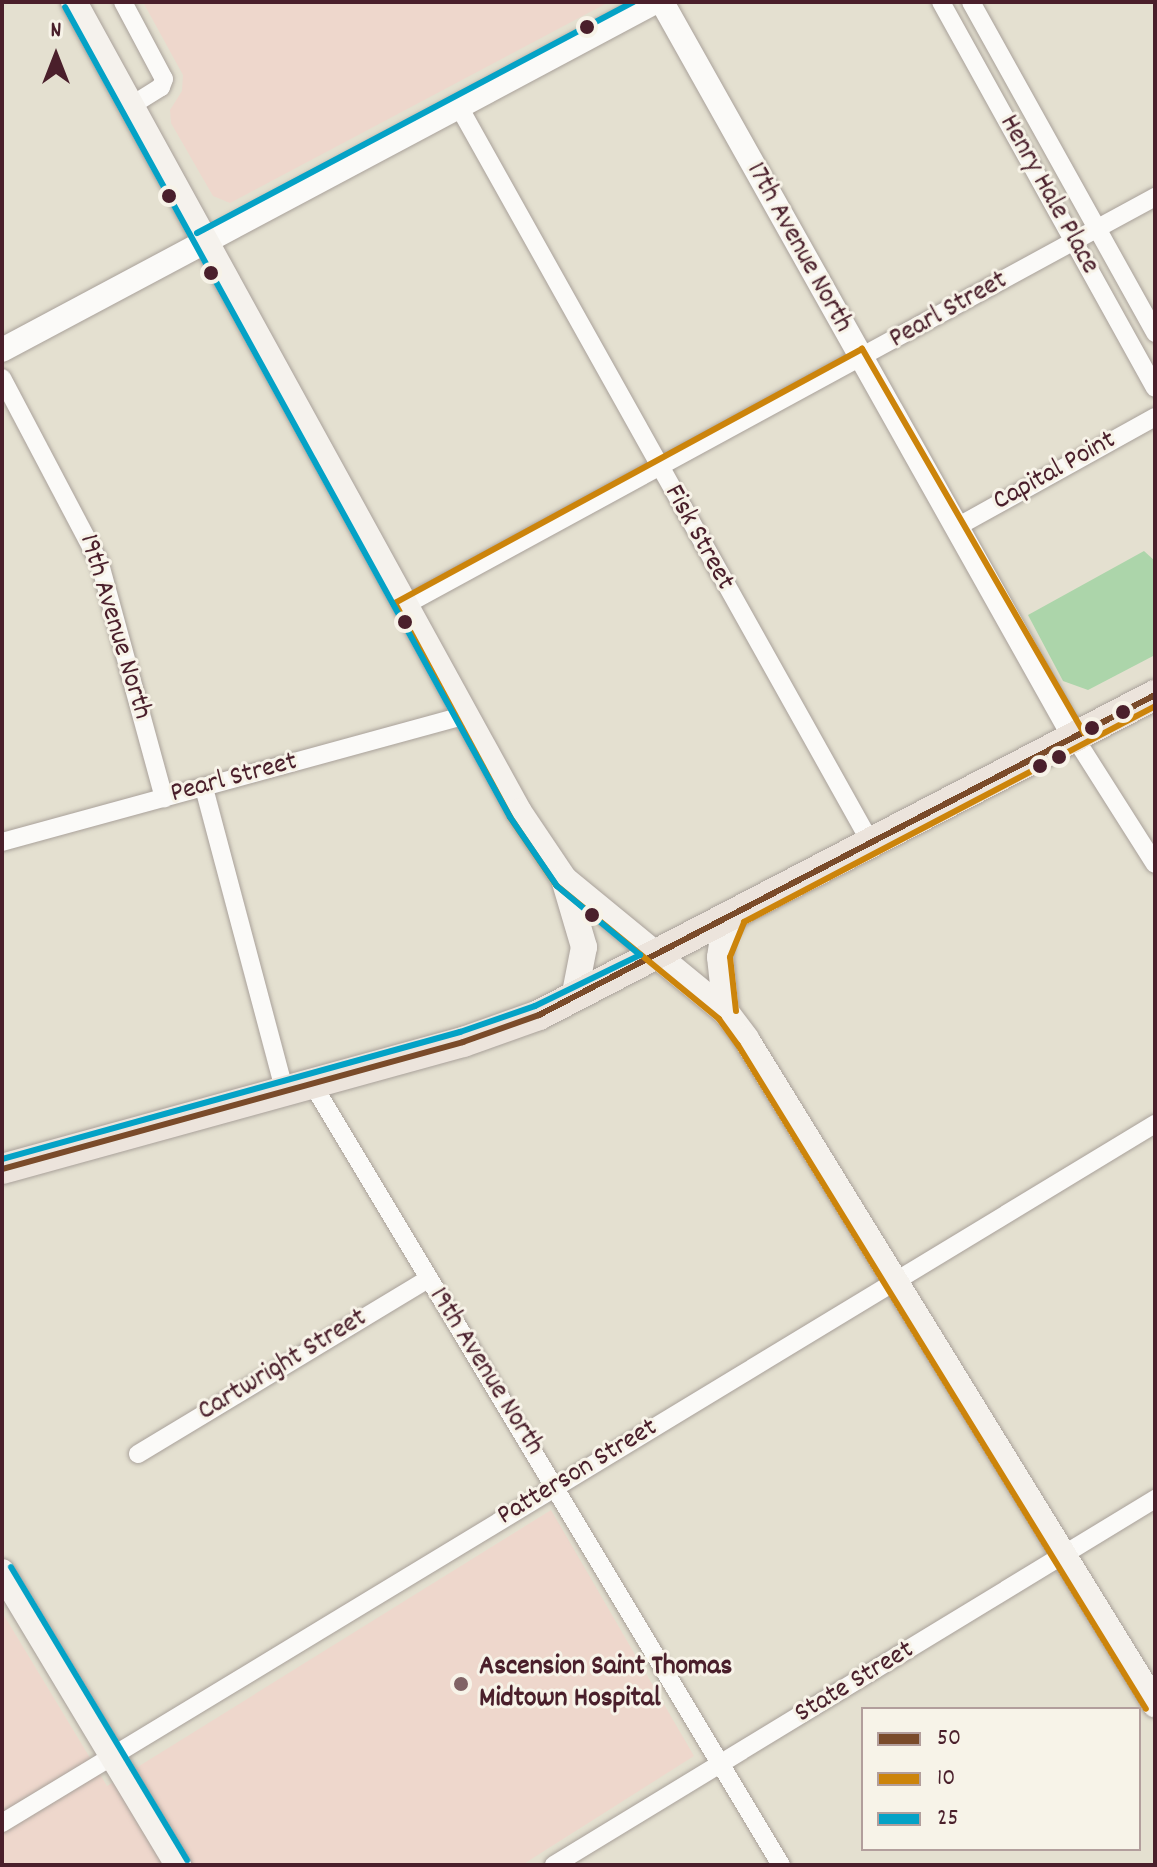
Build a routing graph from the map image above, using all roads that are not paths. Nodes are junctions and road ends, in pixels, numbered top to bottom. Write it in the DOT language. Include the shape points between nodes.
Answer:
graph roads {
  1 [pos="74,2"];
  2 [pos="123,2"];
  3 [pos="655,2"];
  4 [pos="662,2"];
  5 [pos="941,2"];
  6 [pos="971,2"];
  7 [pos="458,105"];
  8 [pos="130,106"];
  9 [pos="1155,197"];
  10 [pos="1098,228"];
  11 [pos="202,242"];
  12 [pos="1073,243"];
  13 [pos="1155,333"];
  14 [pos="2,350"];
  15 [pos="860,359"];
  16 [pos="2,378"];
  17 [pos="1155,388"];
  18 [pos="1155,417"];
  19 [pos="659,465"];
  20 [pos="955,528"];
  21 [pos="405,605"];
  22 [pos="1155,695"];
  23 [pos="466,715"];
  24 [pos="1075,738"];
  25 [pos="204,788"];
  26 [pos="164,798"];
  27 [pos="2,842"];
  28 [pos="871,843"];
  29 [pos="1155,864"];
  30 [pos="564,879"];
  31 [pos="737,914"];
  32 [pos="658,957"];
  33 [pos="574,998"];
  34 [pos="726,1012"];
  35 [pos="299,1089"];
  36 [pos="1155,1124"];
  37 [pos="2,1169"];
  38 [pos="428,1279"];
  39 [pos="893,1282"];
  40 [pos="138,1454"];
  41 [pos="556,1487"];
  42 [pos="1155,1499"];
  43 [pos="1063,1555"];
  44 [pos="2,1572"];
  45 [pos="1155,1704"];
  46 [pos="112,1756"];
  47 [pos="720,1765"];
  48 [pos="2,1823"];
  49 [pos="178,1865"];
  50 [pos="554,1865"];
  51 [pos="781,1865"];
  1 -- 8 [label="main road"];
  2 -- 8 [label="street" via="164,79 161,87"];
  3 -- 7 [label="street"];
  4 -- 15 [label="street, 17th Avenue North"];
  5 -- 12 [label="street, Henry Hale Place"];
  6 -- 10 [label="street, Henry Hale Place"];
  7 -- 11 [label="street"];
  7 -- 19 [label="street, Fisk Street"];
  8 -- 11 [label="main road"];
  9 -- 10 [label="street, Pearl Street"];
  10 -- 12 [label="street, Pearl Street"];
  10 -- 13 [label="street, Henry Hale Place"];
  11 -- 14 [label="street"];
  11 -- 21 [label="main road"];
  12 -- 15 [label="street, Pearl Street"];
  12 -- 17 [label="street, Henry Hale Place"];
  15 -- 19 [label="street, Pearl Street"];
  15 -- 20 [label="street, 17th Avenue North"];
  16 -- 26 [label="street, 19th Avenue North" via="100,564"];
  18 -- 20 [label="street, Capital Point"];
  19 -- 21 [label="street, Pearl Street"];
  19 -- 28 [label="street, Fisk Street"];
  20 -- 24 [label="street, 17th Avenue North"];
  21 -- 23 [label="main road"];
  22 -- 24 [label="main road"];
  23 -- 25 [label="street, Pearl Street"];
  23 -- 30 [label="main road"];
  24 -- 28 [label="main road"];
  24 -- 29 [label="street, 17th Avenue North"];
  25 -- 26 [label="street, Pearl Street"];
  25 -- 35 [label="street, 19th Avenue North"];
  26 -- 27 [label="street, Pearl Street"];
  28 -- 31 [label="main road"];
  30 -- 32 [label="main road"];
  30 -- 33 [label="main road" via="584,947"];
  31 -- 32 [label="main road"];
  31 -- 34 [label="main road" via="723,937 720,957"];
  32 -- 33 [label="main road"];
  32 -- 34 [label="main road"];
  33 -- 35 [label="main road" via="463,1042"];
  34 -- 39 [label="main road"];
  35 -- 37 [label="main road"];
  35 -- 38 [label="street, 19th Avenue North"];
  36 -- 39 [label="street, Patterson Street"];
  38 -- 40 [label="street, Cartwright Street"];
  38 -- 41 [label="street, 19th Avenue North"];
  39 -- 41 [label="street, Patterson Street"];
  39 -- 43 [label="main road"];
  41 -- 46 [label="street, Patterson Street"];
  41 -- 47 [label="street, 19th Avenue North"];
  42 -- 43 [label="street, State Street"];
  43 -- 45 [label="main road"];
  43 -- 47 [label="street, State Street"];
  44 -- 46 [label="main road"];
  46 -- 48 [label="street, Patterson Street"];
  46 -- 49 [label="main road"];
  47 -- 50 [label="street, State Street"];
  47 -- 51 [label="street, 19th Avenue North"];
}
